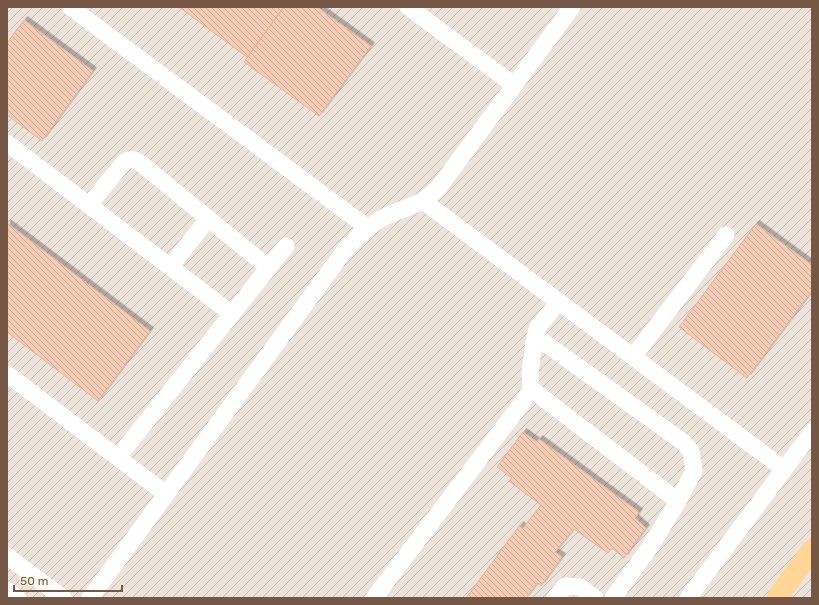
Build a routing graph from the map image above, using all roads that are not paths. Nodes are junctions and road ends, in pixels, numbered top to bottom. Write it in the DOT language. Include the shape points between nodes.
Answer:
graph roads {
  1 [pos="70,7"];
  2 [pos="408,7"];
  3 [pos="572,7"];
  4 [pos="514,85"];
  5 [pos="7,143"];
  6 [pos="423,200"];
  7 [pos="88,205"];
  8 [pos="208,219"];
  9 [pos="368,228"];
  10 [pos="726,235"];
  11 [pos="286,246"];
  12 [pos="170,267"];
  13 [pos="268,268"];
  14 [pos="559,301"];
  15 [pos="232,314"];
  16 [pos="535,336"];
  17 [pos="633,357"];
  18 [pos="7,374"];
  19 [pos="531,389"];
  20 [pos="812,432"];
  21 [pos="118,457"];
  22 [pos="784,469"];
  23 [pos="166,494"];
  24 [pos="678,501"];
  25 [pos="812,550"];
  26 [pos="7,556"];
  27 [pos="7,590"];
  28 [pos="18,598"];
  29 [pos="63,598"];
  30 [pos="90,598"];
  31 [pos="374,598"];
  32 [pos="555,598"];
  33 [pos="594,598"];
  34 [pos="613,598"];
  35 [pos="688,598"];
  36 [pos="776,598"];
  1 -- 9 [label="street"];
  2 -- 4 [label="street"];
  3 -- 4 [label="street"];
  4 -- 6 [label="street" via="442,183 434,193"];
  5 -- 7 [label="street"];
  6 -- 9 [label="street" via="381,219"];
  6 -- 14 [label="street"];
  7 -- 8 [label="street" via="124,162 134,160"];
  7 -- 12 [label="street"];
  8 -- 12 [label="street"];
  8 -- 13 [label="street"];
  9 -- 23 [label="street" via="345,250"];
  10 -- 17 [label="street"];
  11 -- 13 [label="street"];
  12 -- 15 [label="street"];
  13 -- 15 [label="street"];
  14 -- 16 [label="street" via="538,327"];
  14 -- 17 [label="street"];
  15 -- 21 [label="street"];
  16 -- 19 [label="street" via="530,372"];
  16 -- 24 [label="street" via="683,442 691,451 694,471"];
  17 -- 22 [label="street"];
  18 -- 21 [label="street"];
  19 -- 24 [label="street"];
  19 -- 31 [label="street"];
  20 -- 22 [label="street"];
  21 -- 23 [label="street"];
  22 -- 35 [label="street"];
  23 -- 30 [label="street"];
  24 -- 34 [label="street" via="650,547"];
  25 -- 36 [label="main road"];
  26 -- 29 [label="street"];
  27 -- 28 [label="street"];
  32 -- 33 [label="street" via="565,586 580,587"];
}
